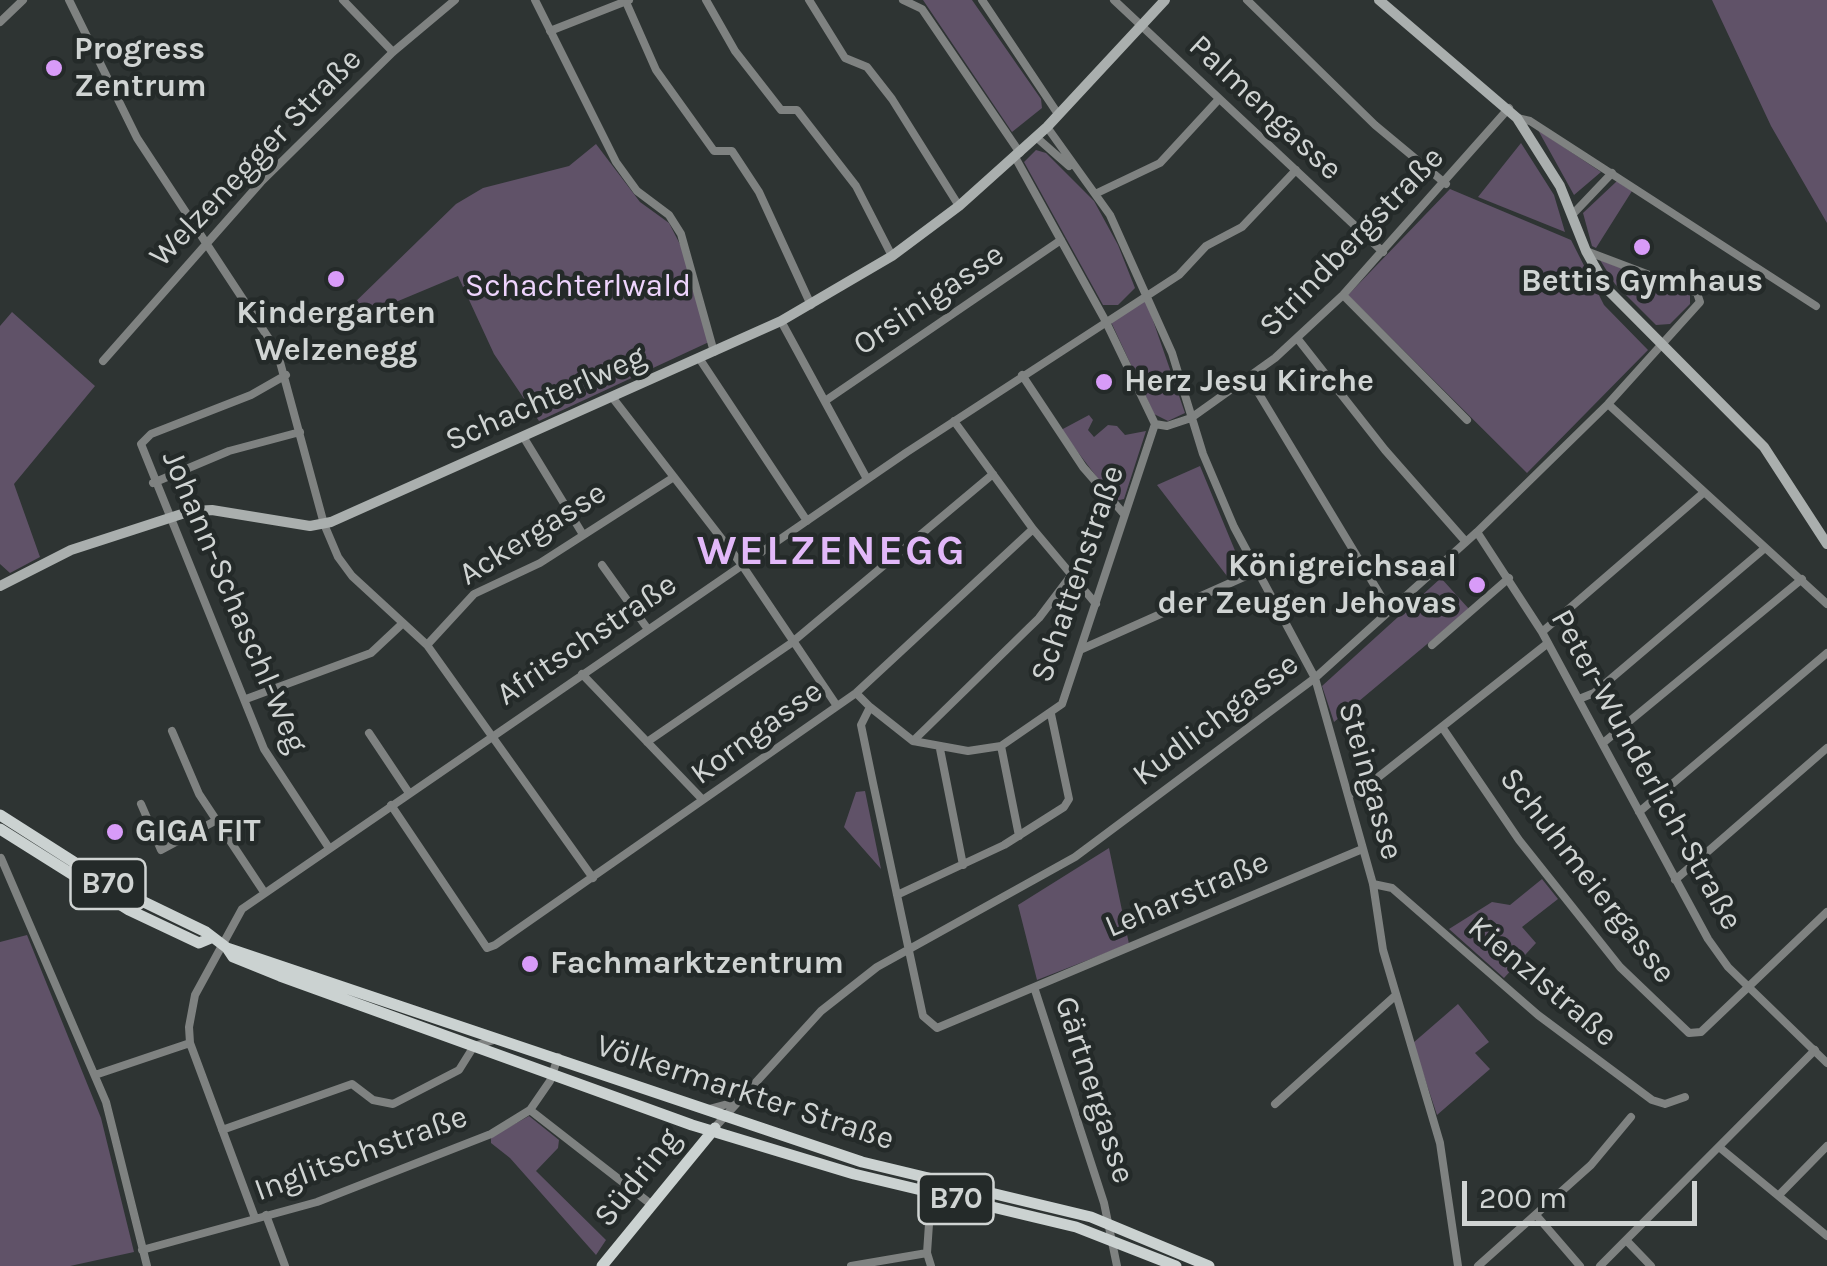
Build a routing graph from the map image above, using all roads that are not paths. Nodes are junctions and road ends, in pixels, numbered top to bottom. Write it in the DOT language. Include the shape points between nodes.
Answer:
graph roads {
  1 [pos="23,0"];
  2 [pos="69,0"];
  3 [pos="342,0"];
  4 [pos="455,0"];
  5 [pos="535,0"];
  6 [pos="706,0"];
  7 [pos="809,0"];
  8 [pos="903,0"];
  9 [pos="982,0"];
  10 [pos="1114,0"];
  11 [pos="1165,0"];
  12 [pos="1247,0"];
  13 [pos="1379,0"];
  14 [pos="627,1"];
  15 [pos="0,22"];
  16 [pos="1141,26"];
  17 [pos="550,30"];
  18 [pos="393,52"];
  19 [pos="1219,98"];
  20 [pos="1513,113"];
  21 [pos="1058,114"];
  22 [pos="1046,127"];
  23 [pos="1036,137"];
  24 [pos="1018,155"];
  25 [pos="1296,170"];
  26 [pos="1612,173"];
  27 [pos="1080,176"];
  28 [pos="1446,184"];
  29 [pos="1095,194"];
  30 [pos="959,206"];
  31 [pos="1572,215"];
  32 [pos="1061,240"];
  33 [pos="206,241"];
  34 [pos="1586,251"];
  35 [pos="1383,252"];
  36 [pos="892,256"];
  37 [pos="1148,294"];
  38 [pos="1343,295"];
  39 [pos="812,305"];
  40 [pos="1816,306"];
  41 [pos="1105,320"];
  42 [pos="781,321"];
  43 [pos="1296,338"];
  44 [pos="1662,347"];
  45 [pos="714,352"];
  46 [pos="699,358"];
  47 [pos="104,361"];
  48 [pos="286,375"];
  49 [pos="1022,375"];
  50 [pos="1250,379"];
  51 [pos="612,398"];
  52 [pos="824,401"];
  53 [pos="1608,404"];
  54 [pos="1191,418"];
  55 [pos="954,420"];
  56 [pos="1467,420"];
  57 [pos="1155,424"];
  58 [pos="300,432"];
  59 [pos="524,438"];
  60 [pos="992,474"];
  61 [pos="674,477"];
  62 [pos="867,479"];
  63 [pos="153,483"];
  64 [pos="1702,494"];
  65 [pos="1124,514"];
  66 [pos="168,516"];
  67 [pos="807,521"];
  68 [pos="324,524"];
  69 [pos="1033,530"];
  70 [pos="1477,532"];
  71 [pos="582,533"];
  72 [pos="1466,542"];
  73 [pos="1827,544"];
  74 [pos="1765,548"];
  75 [pos="602,565"];
  76 [pos="742,566"];
  77 [pos="1255,572"];
  78 [pos="1070,577"];
  79 [pos="1510,578"];
  80 [pos="1802,579"];
  81 [pos="0,586"];
  82 [pos="1096,604"];
  83 [pos="1827,604"];
  84 [pos="1390,611"];
  85 [pos="403,623"];
  86 [pos="647,628"];
  87 [pos="1542,632"];
  88 [pos="793,639"];
  89 [pos="1548,642"];
  90 [pos="427,645"];
  91 [pos="1432,645"];
  92 [pos="1082,649"];
  93 [pos="1827,654"];
  94 [pos="582,674"];
  95 [pos="1315,678"];
  96 [pos="856,693"];
  97 [pos="246,699"];
  98 [pos="1579,700"];
  99 [pos="838,706"];
  100 [pos="870,707"];
  101 [pos="1051,714"];
  102 [pos="1442,727"];
  103 [pos="172,731"];
  104 [pos="368,732"];
  105 [pos="493,735"];
  106 [pos="647,742"];
  107 [pos="913,742"];
  108 [pos="1603,743"];
  109 [pos="1001,746"];
  110 [pos="1827,748"];
  111 [pos="940,749"];
  112 [pos="409,792"];
  113 [pos="1348,796"];
  114 [pos="701,798"];
  115 [pos="141,804"];
  116 [pos="391,805"];
  117 [pos="1640,812"];
  118 [pos="0,815"];
  119 [pos="215,820"];
  120 [pos="0,829"];
  121 [pos="1020,836"];
  122 [pos="22,844"];
  123 [pos="329,848"];
  124 [pos="1360,850"];
  125 [pos="0,858"];
  126 [pos="964,864"];
  127 [pos="594,878"];
  128 [pos="1675,880"];
  129 [pos="1372,884"];
  130 [pos="110,892"];
  131 [pos="264,892"];
  132 [pos="897,895"];
  133 [pos="1827,912"];
  134 [pos="219,943"];
  135 [pos="909,946"];
  136 [pos="1750,985"];
  137 [pos="1034,986"];
  138 [pos="1396,995"];
  139 [pos="494,1040"];
  140 [pos="190,1043"];
  141 [pos="474,1046"];
  142 [pos="1815,1050"];
  143 [pos="1827,1063"];
  144 [pos="553,1070"];
  145 [pos="95,1075"];
  146 [pos="1685,1098"];
  147 [pos="739,1100"];
  148 [pos="1275,1104"];
  149 [pos="530,1110"];
  150 [pos="703,1110"];
  151 [pos="1631,1116"];
  152 [pos="684,1122"];
  153 [pos="746,1124"];
  154 [pos="717,1125"];
  155 [pos="222,1130"];
  156 [pos="734,1138"];
  157 [pos="1827,1146"];
  158 [pos="1719,1147"];
  159 [pos="697,1150"];
  160 [pos="931,1186"];
  161 [pos="1780,1194"];
  162 [pos="652,1205"];
  163 [pos="266,1215"];
  164 [pos="1536,1216"];
  165 [pos="254,1218"];
  166 [pos="1110,1224"];
  167 [pos="1827,1236"];
  168 [pos="1113,1240"];
  169 [pos="1626,1240"];
  170 [pos="142,1250"];
  171 [pos="927,1253"];
  172 [pos="606,1264"];
  173 [pos="146,1266"];
  174 [pos="285,1266"];
  175 [pos="851,1266"];
  176 [pos="931,1266"];
  177 [pos="1116,1266"];
  178 [pos="1176,1266"];
  179 [pos="1208,1266"];
  180 [pos="1458,1266"];
  181 [pos="1478,1266"];
  182 [pos="1580,1266"];
  183 [pos="1600,1266"];
  184 [pos="1651,1266"];
  1 -- 15 [label="street"];
  2 -- 33 [label="street" via="137,138"];
  3 -- 18 [label="street"];
  4 -- 18 [label="street, Welzenegger Straße"];
  5 -- 17 [label="street"];
  6 -- 36 [label="street" via="781,110 797,110 856,186"];
  7 -- 30 [label="street" via="845,58 867,66 892,98"];
  8 -- 24 [label="street" via="922,9"];
  9 -- 21 [label="street"];
  10 -- 16 [label="street, Palmengasse"];
  11 -- 16 [label="street, Schachterlweg"];
  12 -- 28 [label="street"];
  13 -- 20 [label="street"];
  14 -- 17 [label="street"];
  14 -- 39 [label="street" via="668,86 714,151 732,151 759,192"];
  16 -- 19 [label="street, Palmengasse"];
  16 -- 21 [label="street, Schachterlweg"];
  17 -- 45 [label="street" via="627,178 681,234"];
  18 -- 33 [label="street, Welzenegger Straße"];
  19 -- 25 [label="street, Palmengasse"];
  19 -- 29 [label="street" via="1160,162"];
  20 -- 26 [label="street"];
  20 -- 28 [label="street, Strindbergstraße"];
  20 -- 31 [label="street"];
  21 -- 22 [label="street, Schachterlweg"];
  22 -- 23 [label="street, Schachterlweg"];
  22 -- 27 [label="street, Steingasse"];
  23 -- 24 [label="street, Schachterlweg"];
  23 -- 27 [label="street, Steingasse"];
  24 -- 30 [label="street, Schachterlweg"];
  24 -- 32 [label="street"];
  25 -- 35 [label="street, Palmengasse"];
  25 -- 37 [label="street, Afritschstraße" via="1242,227 1206,246"];
  26 -- 31 [label="street"];
  26 -- 40 [label="street"];
  27 -- 29 [label="street, Steingasse"];
  28 -- 35 [label="street, Strindbergstraße"];
  29 -- 37 [label="street, Steingasse"];
  30 -- 36 [label="street, Schachterlweg"];
  31 -- 34 [label="street"];
  32 -- 41 [label="street"];
  32 -- 52 [label="street, Orsinigasse"];
  33 -- 47 [label="street, Welzenegger Straße"];
  33 -- 48 [label="street" via="266,331"];
  34 -- 44 [label="street" via="1608,290"];
  34 -- 44 [label="street, Kudlichgasse" via="1701,297"];
  35 -- 38 [label="street, Strindbergstraße"];
  36 -- 39 [label="street, Schachterlweg"];
  37 -- 41 [label="street, Afritschstraße"];
  37 -- 54 [label="street, Steingasse"];
  38 -- 43 [label="street, Strindbergstraße"];
  38 -- 56 [label="street"];
  39 -- 42 [label="street, Schachterlweg"];
  41 -- 49 [label="street, Afritschstraße"];
  41 -- 57 [label="street"];
  42 -- 45 [label="street, Schachterlweg"];
  42 -- 52 [label="street"];
  43 -- 50 [label="street, Strindbergstraße"];
  43 -- 72 [label="street"];
  44 -- 53 [label="street, Kudlichgasse"];
  44 -- 73 [label="street" via="1764,447"];
  45 -- 46 [label="street, Schachterlweg"];
  46 -- 51 [label="street, Schachterlweg"];
  46 -- 67 [label="street"];
  48 -- 58 [label="street"];
  48 -- 63 [label="street, Johann-Schaschl-Weg" via="141,444"];
  49 -- 55 [label="street, Afritschstraße"];
  49 -- 65 [label="street" via="1083,467"];
  50 -- 54 [label="street, Strindbergstraße"];
  50 -- 84 [label="street"];
  51 -- 59 [label="street, Schachterlweg"];
  51 -- 61 [label="street"];
  52 -- 62 [label="street"];
  53 -- 64 [label="street"];
  53 -- 70 [label="street, Kudlichgasse"];
  54 -- 57 [label="street, Strindbergstraße"];
  54 -- 77 [label="street, Steingasse"];
  55 -- 60 [label="street"];
  55 -- 62 [label="street, Afritschstraße"];
  57 -- 65 [label="street, Schattenstraße"];
  58 -- 63 [label="street" via="229,450"];
  58 -- 68 [label="street"];
  59 -- 68 [label="street, Schachterlweg"];
  59 -- 71 [label="street"];
  60 -- 69 [label="street"];
  60 -- 88 [label="street"];
  61 -- 71 [label="street, Ackergasse"];
  61 -- 76 [label="street"];
  62 -- 67 [label="street, Afritschstraße"];
  63 -- 66 [label="street, Johann-Schaschl-Weg"];
  64 -- 74 [label="street"];
  64 -- 87 [label="street"];
  65 -- 82 [label="street, Schattenstraße"];
  66 -- 68 [label="street" via="212,510"];
  66 -- 81 [label="street" via="71,550"];
  66 -- 97 [label="street, Johann-Schaschl-Weg"];
  67 -- 76 [label="street, Afritschstraße"];
  68 -- 85 [label="street" via="344,568"];
  69 -- 78 [label="street"];
  69 -- 96 [label="street, Korngasse"];
  70 -- 72 [label="street, Kudlichgasse"];
  70 -- 79 [label="street, Peter-Wunderlich-Straße"];
  71 -- 90 [label="street, Ackergasse" via="540,564 474,594"];
  72 -- 84 [label="street, Kudlichgasse"];
  74 -- 80 [label="street"];
  74 -- 98 [label="street"];
  75 -- 86 [label="street"];
  76 -- 86 [label="street, Afritschstraße"];
  76 -- 88 [label="street"];
  77 -- 92 [label="street"];
  77 -- 95 [label="street, Steingasse"];
  78 -- 82 [label="street"];
  78 -- 107 [label="street" via="1039,618"];
  79 -- 87 [label="street, Peter-Wunderlich-Straße"];
  79 -- 91 [label="street"];
  80 -- 83 [label="street"];
  80 -- 108 [label="street"];
  82 -- 92 [label="street, Schattenstraße"];
  84 -- 95 [label="street, Kudlichgasse"];
  85 -- 90 [label="street"];
  85 -- 97 [label="street" via="371,653"];
  86 -- 94 [label="street, Afritschstraße"];
  87 -- 89 [label="street, Peter-Wunderlich-Straße"];
  88 -- 99 [label="street"];
  88 -- 106 [label="street"];
  89 -- 98 [label="street, Peter-Wunderlich-Straße"];
  89 -- 102 [label="street"];
  90 -- 105 [label="street"];
  92 -- 101 [label="street, Schattenstraße" via="1065,698"];
  93 -- 117 [label="street"];
  94 -- 105 [label="street, Afritschstraße"];
  94 -- 106 [label="street"];
  95 -- 113 [label="street, Steingasse"];
  95 -- 135 [label="street, Kudlichgasse" via="1075,858"];
  96 -- 99 [label="street, Korngasse"];
  96 -- 100 [label="street, Schattenstraße"];
  97 -- 123 [label="street, Johann-Schaschl-Weg" via="264,749"];
  98 -- 108 [label="street, Peter-Wunderlich-Straße"];
  99 -- 114 [label="street, Korngasse"];
  100 -- 107 [label="street, Schattenstraße"];
  100 -- 132 [label="street" via="862,725"];
  101 -- 109 [label="street, Schattenstraße"];
  101 -- 121 [label="street" via="1069,798"];
  102 -- 113 [label="street"];
  102 -- 136 [label="street, Schuhmeiergasse" via="1567,901 1620,967 1682,1028 1700,1032"];
  103 -- 119 [label="street"];
  104 -- 112 [label="street"];
  105 -- 112 [label="street, Afritschstraße"];
  105 -- 127 [label="street"];
  106 -- 114 [label="street"];
  107 -- 111 [label="street, Schattenstraße"];
  108 -- 117 [label="street, Peter-Wunderlich-Straße"];
  109 -- 111 [label="street, Schattenstraße"];
  109 -- 121 [label="street"];
  110 -- 128 [label="street"];
  111 -- 126 [label="street"];
  112 -- 116 [label="street, Afritschstraße"];
  113 -- 124 [label="street, Steingasse"];
  114 -- 127 [label="street, Korngasse"];
  115 -- 119 [label="street" via="161,850"];
  116 -- 123 [label="street, Afritschstraße"];
  116 -- 127 [label="street, Korngasse" via="488,948"];
  117 -- 128 [label="street, Peter-Wunderlich-Straße"];
  118 -- 130 [label="main road, Völkermarkter Straße / B70"];
  119 -- 131 [label="street"];
  120 -- 122 [label="main road, Völkermarkter Straße / B70"];
  121 -- 126 [label="street"];
  122 -- 125 [label="street" via="12,843"];
  122 -- 130 [label="main road, Völkermarkter Straße / B70"];
  123 -- 131 [label="street, Afritschstraße"];
  124 -- 129 [label="street, Steingasse"];
  124 -- 137 [label="street, Leharstraße"];
  125 -- 145 [label="street"];
  126 -- 132 [label="street"];
  128 -- 136 [label="street, Peter-Wunderlich-Straße" via="1715,950"];
  129 -- 138 [label="street, Steingasse"];
  129 -- 146 [label="street, Kienzlstraße" via="1392,888 1538,1016 1652,1100"];
  130 -- 134 [label="main road, Völkermarkter Straße / B70"];
  131 -- 134 [label="street, Afritschstraße" via="242,909"];
  132 -- 135 [label="street"];
  133 -- 136 [label="street"];
  134 -- 139 [label="main road, Völkermarkter Straße / B70"];
  134 -- 140 [label="street, Afritschstraße" via="192,1002"];
  134 -- 141 [label="main road, Völkermarkter Straße / B70" via="233,957 280,976"];
  135 -- 137 [label="street, Gärtnergasse" via="924,1016 936,1028"];
  135 -- 147 [label="street, Kudlichgasse" via="821,1011"];
  136 -- 142 [label="street, Peter-Wunderlich-Straße"];
  137 -- 166 [label="street, Gärtnergasse"];
  138 -- 148 [label="street"];
  138 -- 180 [label="street, Steingasse" via="1442,1149"];
  139 -- 141 [label="street"];
  139 -- 144 [label="main road, Völkermarkter Straße / B70"];
  140 -- 145 [label="street"];
  140 -- 155 [label="street"];
  141 -- 144 [label="main road, Völkermarkter Straße / B70"];
  141 -- 155 [label="street" via="465,1065 393,1104 373,1100 352,1084"];
  142 -- 143 [label="street, Peter-Wunderlich-Straße"];
  142 -- 158 [label="street"];
  144 -- 149 [label="street, Inglitschstraße"];
  144 -- 150 [label="main road, Völkermarkter Straße / B70"];
  144 -- 152 [label="main road, Völkermarkter Straße / B70"];
  145 -- 170 [label="street"];
  147 -- 150 [label="street"];
  147 -- 153 [label="street"];
  147 -- 154 [label="street, Kudlichgasse"];
  149 -- 162 [label="street"];
  149 -- 163 [label="street, Inglitschstraße" via="491,1134 369,1184"];
  150 -- 153 [label="main road, Völkermarkter Straße / B70"];
  150 -- 154 [label="main road"];
  151 -- 164 [label="street" via="1603,1153"];
  152 -- 156 [label="main road, Völkermarkter Straße / B70"];
  152 -- 159 [label="main road"];
  153 -- 160 [label="main road, Völkermarkter Straße / B70"];
  154 -- 156 [label="main road"];
  154 -- 159 [label="main road, Südring"];
  155 -- 165 [label="street"];
  156 -- 159 [label="main road"];
  156 -- 160 [label="main road, Völkermarkter Straße / B70"];
  157 -- 161 [label="street"];
  158 -- 161 [label="street"];
  158 -- 169 [label="street"];
  159 -- 162 [label="main road, Südring"];
  160 -- 166 [label="main road, Völkermarkter Straße / B70"];
  160 -- 168 [label="main road, Völkermarkter Straße / B70"];
  160 -- 171 [label="street"];
  161 -- 167 [label="street"];
  162 -- 172 [label="main road, Südring"];
  163 -- 165 [label="street, Inglitschstraße"];
  163 -- 174 [label="street"];
  164 -- 181 [label="street"];
  164 -- 182 [label="street"];
  165 -- 170 [label="street, Inglitschstraße"];
  166 -- 168 [label="street, Gärtnergasse"];
  166 -- 179 [label="main road, Völkermarkter Straße / B70"];
  168 -- 177 [label="street, Gärtnergasse"];
  168 -- 178 [label="main road, Völkermarkter Straße / B70"];
  169 -- 183 [label="street"];
  169 -- 184 [label="street"];
  170 -- 173 [label="street"];
  171 -- 175 [label="street"];
  171 -- 176 [label="street"];
}
